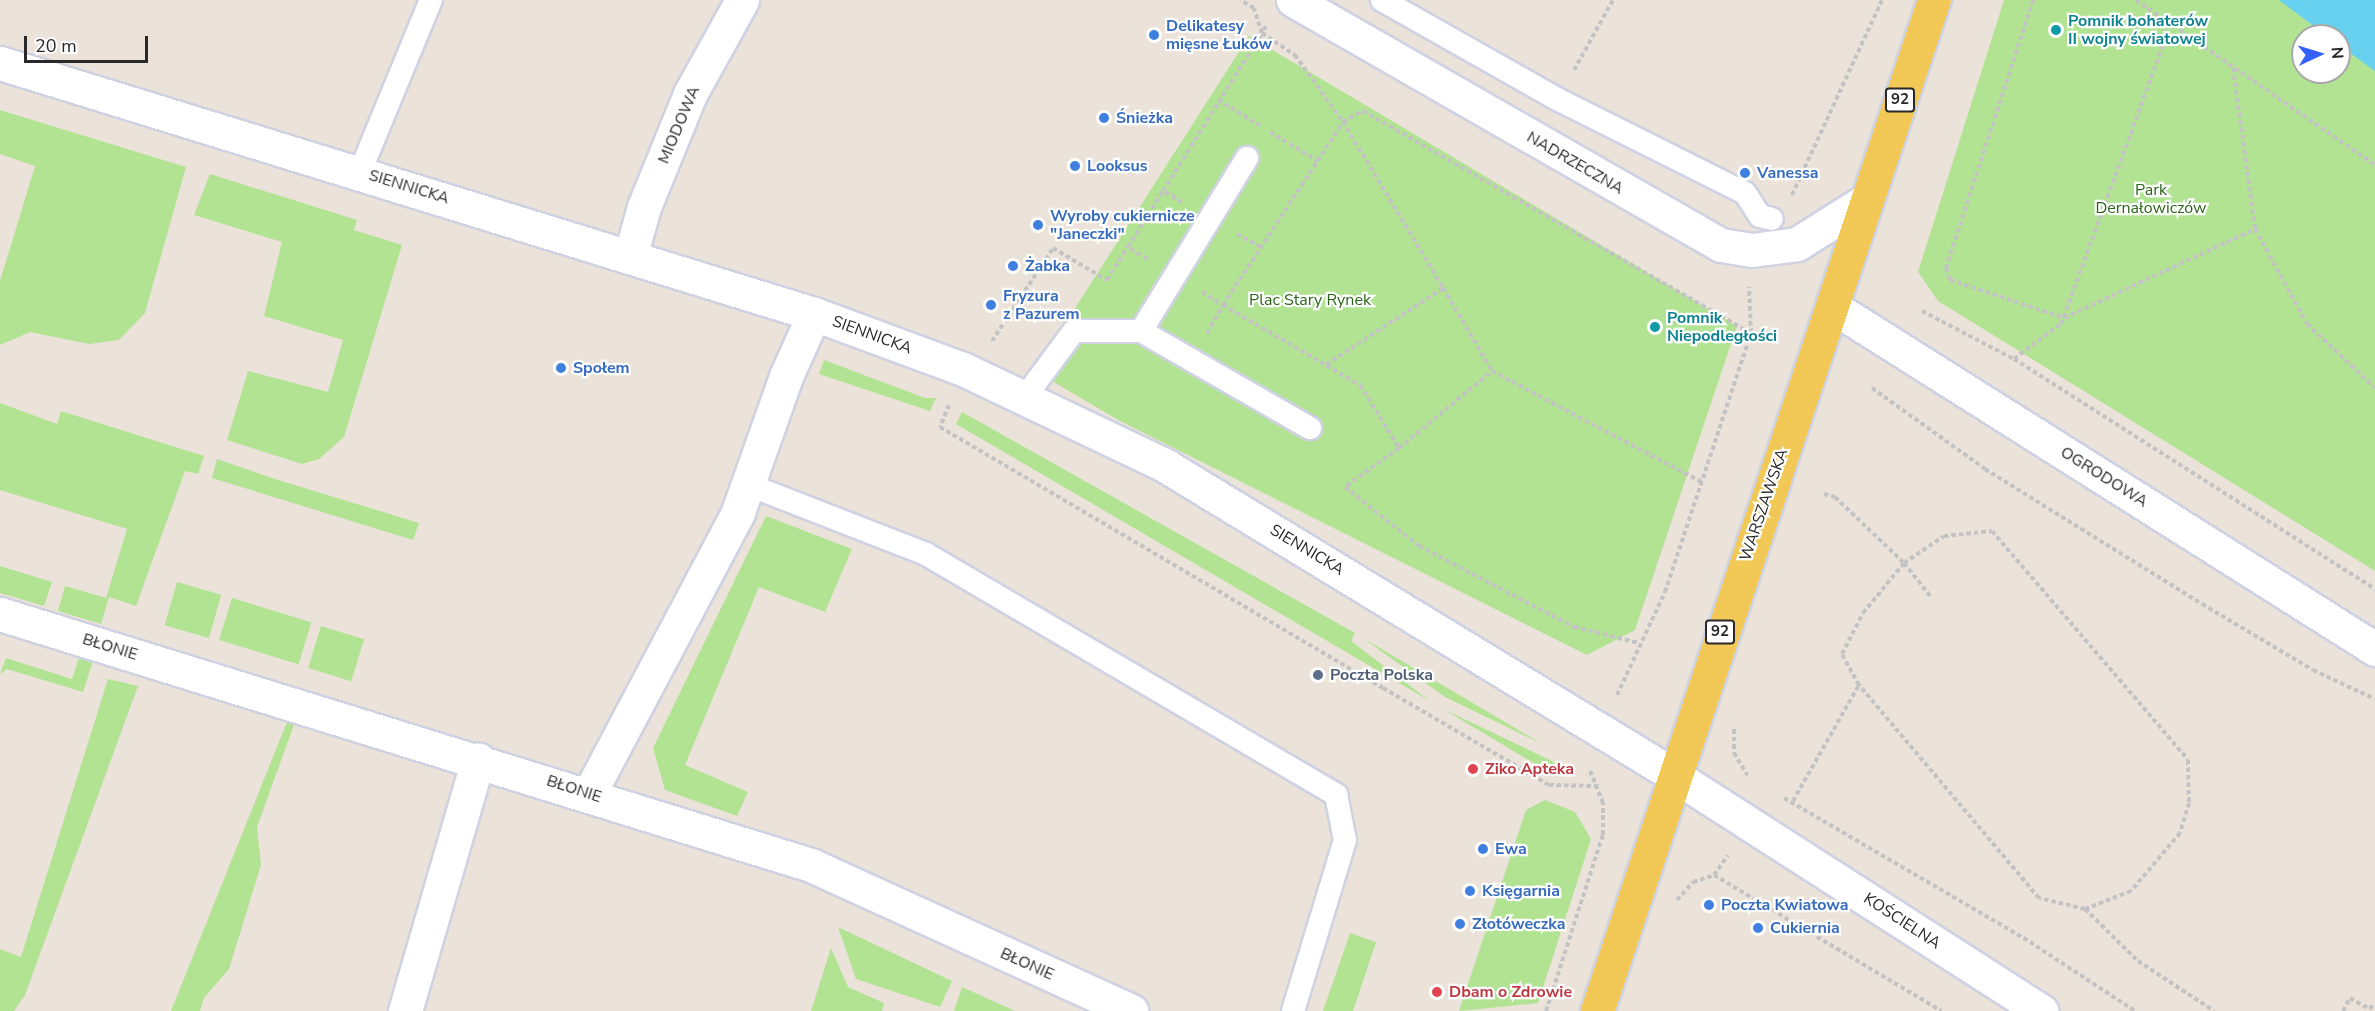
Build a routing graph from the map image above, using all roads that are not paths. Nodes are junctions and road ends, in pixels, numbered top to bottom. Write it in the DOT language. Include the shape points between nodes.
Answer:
graph roads {
  1 [pos="431,0"];
  2 [pos="742,0"];
  3 [pos="1382,0"];
  4 [pos="1934,0"];
  5 [pos="1282,8"];
  6 [pos="0,63"];
  7 [pos="1247,158"];
  8 [pos="360,172"];
  9 [pos="1865,201"];
  10 [pos="1772,219"];
  11 [pos="630,257"];
  12 [pos="1833,307"];
  13 [pos="814,314"];
  14 [pos="1141,331"];
  15 [pos="1025,397"];
  16 [pos="1310,428"];
  17 [pos="750,485"];
  18 [pos="0,614"];
  19 [pos="2375,649"];
  20 [pos="478,759"];
  21 [pos="1672,774"];
  22 [pos="589,794"];
  23 [pos="2021,1006"];
  24 [pos="405,1011"];
  25 [pos="1131,1011"];
  26 [pos="1293,1011"];
  27 [pos="1597,1011"];
  1 -- 8 [label="lane"];
  2 -- 11 [label="street, MIODOWA" via="690,94 644,207"];
  3 -- 10 [label="lane" via="1557,99 1745,193 1760,216"];
  4 -- 9 [label="main road, WARSZAWSKA / 92"];
  5 -- 9 [label="street, NADRZECZNA" via="1706,239 1752,250 1797,244"];
  6 -- 8 [label="street, SIENNICKA"];
  7 -- 14 [label="lane"];
  8 -- 11 [label="street, SIENNICKA"];
  9 -- 12 [label="main road, WARSZAWSKA / 92"];
  11 -- 13 [label="street, SIENNICKA"];
  12 -- 19 [label="street, OGRODOWA"];
  12 -- 21 [label="main road, WARSZAWSKA / 92"];
  13 -- 15 [label="street, SIENNICKA" via="963,369"];
  13 -- 17 [label="street" via="787,374"];
  14 -- 15 [label="lane" via="1074,331"];
  14 -- 16 [label="lane"];
  15 -- 21 [label="street, SIENNICKA" via="1166,466"];
  17 -- 22 [label="street"];
  17 -- 26 [label="lane" via="926,554 1336,795 1345,840"];
  18 -- 20 [label="street, BŁONIE"];
  20 -- 22 [label="street, BŁONIE"];
  20 -- 24 [label="street"];
  21 -- 23 [label="street, KOŚCIELNA"];
  21 -- 27 [label="main road, WARSZAWSKA / 92"];
  22 -- 25 [label="street, BŁONIE" via="811,865"];
}
